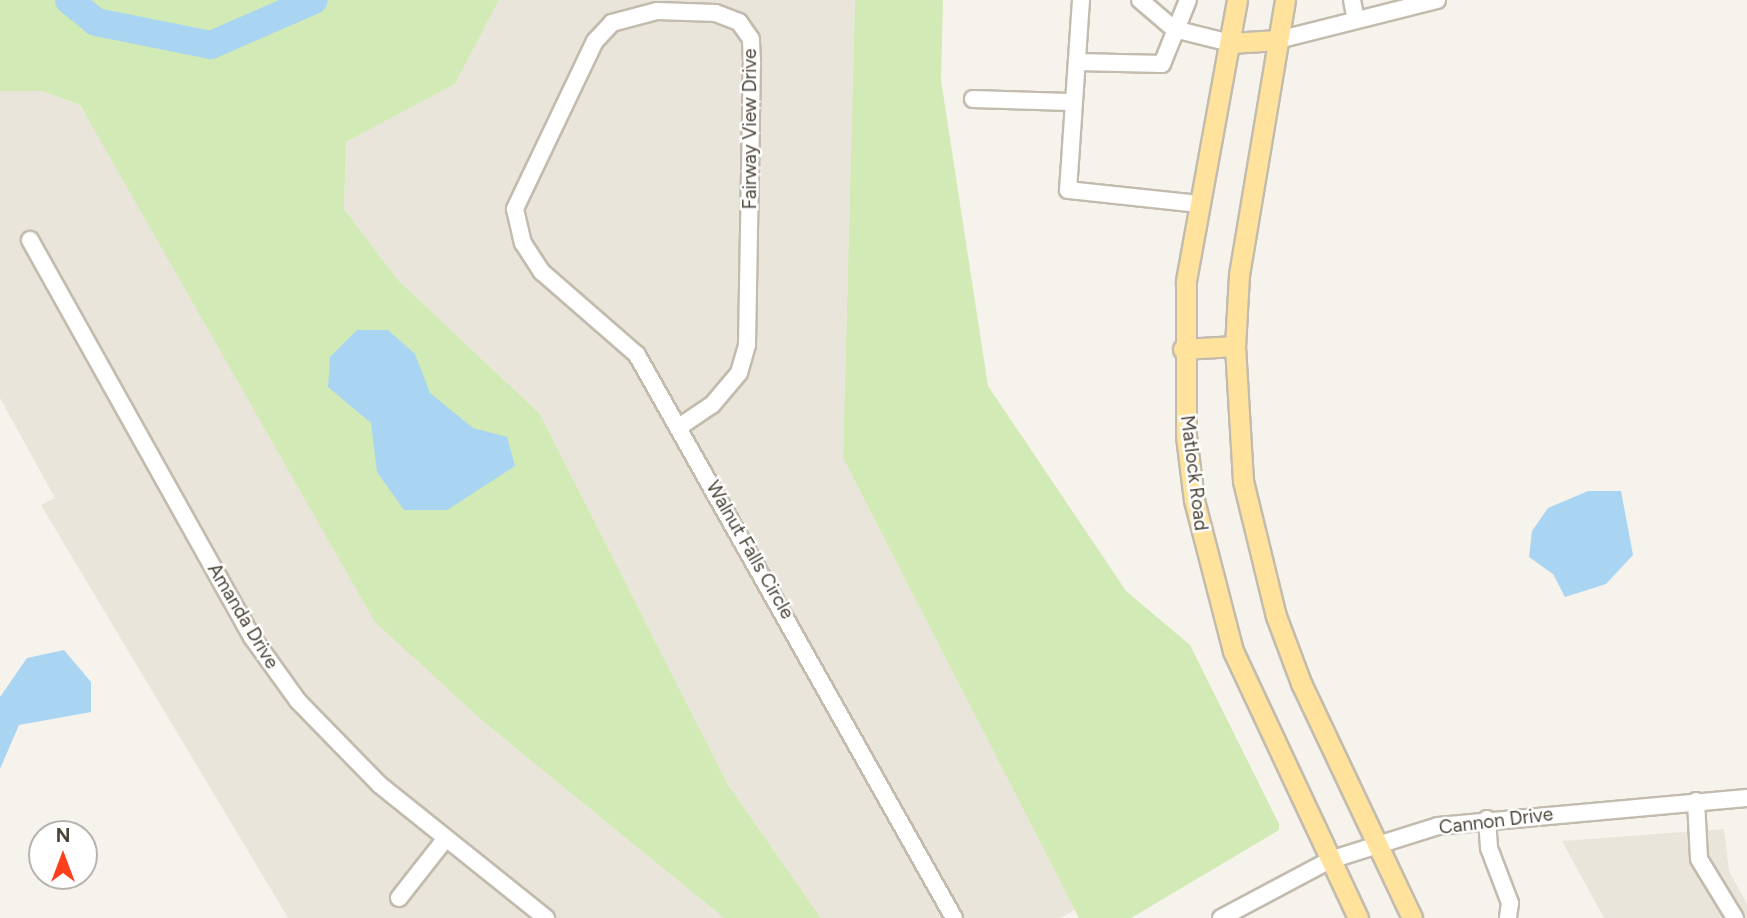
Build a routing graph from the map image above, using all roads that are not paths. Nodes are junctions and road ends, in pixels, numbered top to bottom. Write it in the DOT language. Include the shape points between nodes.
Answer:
graph roads {
  1 [pos="1081,0"];
  2 [pos="1140,0"];
  3 [pos="1188,0"];
  4 [pos="1237,0"];
  5 [pos="1285,0"];
  6 [pos="1352,0"];
  7 [pos="1437,0"];
  8 [pos="1356,20"];
  9 [pos="1174,29"];
  10 [pos="1278,40"];
  11 [pos="1230,43"];
  12 [pos="1078,62"];
  13 [pos="973,100"];
  14 [pos="1069,102"];
  15 [pos="1198,204"];
  16 [pos="515,209"];
  17 [pos="30,240"];
  18 [pos="1235,346"];
  19 [pos="1183,349"];
  20 [pos="679,427"];
  21 [pos="1747,798"];
  22 [pos="1696,801"];
  23 [pos="1487,820"];
  24 [pos="446,838"];
  25 [pos="1378,845"];
  26 [pos="1330,860"];
  27 [pos="399,898"];
  28 [pos="546,918"];
  29 [pos="954,918"];
  30 [pos="1221,918"];
  31 [pos="1358,918"];
  32 [pos="1412,918"];
  33 [pos="1508,918"];
  34 [pos="1735,918"];
  1 -- 12 [label="street"];
  2 -- 9 [label="street"];
  3 -- 9 [label="street"];
  4 -- 11 [label="main road, Matlock Road"];
  5 -- 10 [label="main road"];
  6 -- 8 [label="street"];
  7 -- 8 [label="street"];
  8 -- 10 [label="street"];
  9 -- 11 [label="street"];
  9 -- 12 [label="street" via="1162,64"];
  10 -- 11 [label="main road"];
  10 -- 18 [label="main road" via="1249,193"];
  11 -- 15 [label="main road, Matlock Road"];
  12 -- 14 [label="street"];
  13 -- 14 [label="street"];
  14 -- 15 [label="street" via="1068,190"];
  15 -- 19 [label="main road, Matlock Road"];
  16 -- 20 [label="street, Walnut Falls Circle" via="523,243 542,272 636,355"];
  16 -- 20 [label="street, Fairway View Drive" via="595,41 612,23 657,11 716,13 739,22 751,39 752,61 747,345 730,384"];
  17 -- 24 [label="street, Amanda Drive" via="253,638 340,747"];
  18 -- 19 [label="main road"];
  18 -- 25 [label="main road" via="1243,481 1272,604 1301,683"];
  19 -- 26 [label="main road, Matlock Road" via="1186,436 1209,572 1233,651"];
  20 -- 29 [label="street, Walnut Falls Circle"];
  21 -- 22 [label="street, Cannon Drive"];
  22 -- 23 [label="street, Cannon Drive"];
  22 -- 34 [label="street" via="1699,859"];
  23 -- 25 [label="street, Cannon Drive"];
  23 -- 33 [label="street" via="1489,848 1510,903"];
  24 -- 27 [label="street"];
  24 -- 28 [label="street, Amanda Drive"];
  25 -- 26 [label="street, Cannon Drive"];
  25 -- 32 [label="main road"];
  26 -- 30 [label="street, Cannon Drive"];
  26 -- 31 [label="main road, Matlock Road"];
}
